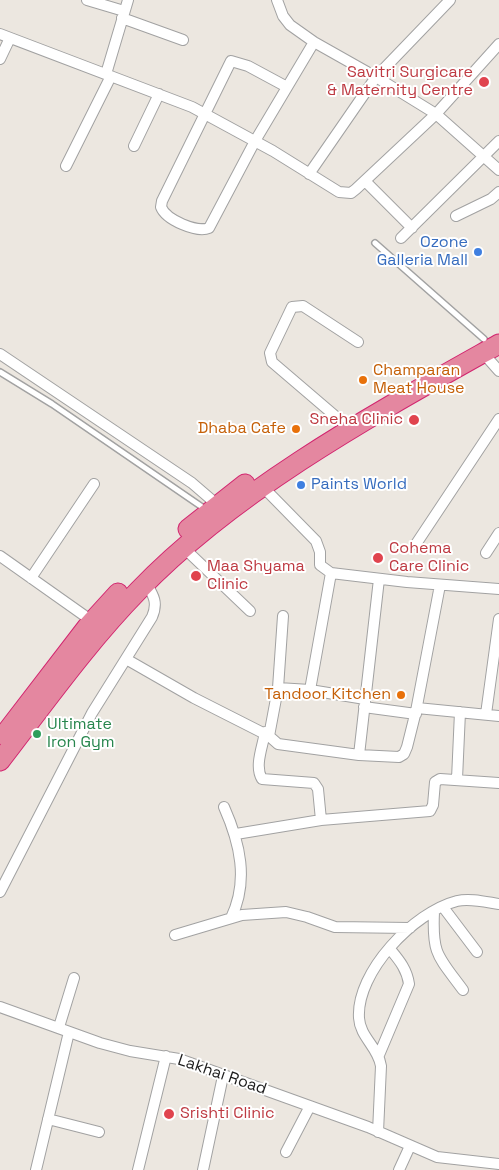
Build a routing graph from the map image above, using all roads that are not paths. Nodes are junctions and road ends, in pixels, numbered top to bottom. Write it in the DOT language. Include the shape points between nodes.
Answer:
graph roads {
  1 [pos="86,0"];
  2 [pos="128,0"];
  3 [pos="277,0"];
  4 [pos="450,0"];
  5 [pos="123,14"];
  6 [pos="5,36"];
  7 [pos="184,40"];
  8 [pos="314,42"];
  9 [pos="499,44"];
  10 [pos="0,59"];
  11 [pos="109,75"];
  12 [pos="376,77"];
  13 [pos="287,87"];
  14 [pos="159,94"];
  15 [pos="205,114"];
  16 [pos="436,114"];
  17 [pos="254,141"];
  18 [pos="499,141"];
  19 [pos="134,146"];
  20 [pos="485,155"];
  21 [pos="66,166"];
  22 [pos="499,170"];
  23 [pos="309,174"];
  24 [pos="365,181"];
  25 [pos="499,192"];
  26 [pos="456,216"];
  27 [pos="412,228"];
  28 [pos="401,238"];
  29 [pos="375,244"];
  30 [pos="358,342"];
  31 [pos="491,342"];
  32 [pos="0,354"];
  33 [pos="0,372"];
  34 [pos="499,372"];
  35 [pos="499,419"];
  36 [pos="341,421"];
  37 [pos="94,484"];
  38 [pos="264,488"];
  39 [pos="217,510"];
  40 [pos="499,533"];
  41 [pos="416,544"];
  42 [pos="184,548"];
  43 [pos="486,554"];
  44 [pos="0,556"];
  45 [pos="331,573"];
  46 [pos="31,578"];
  47 [pos="379,579"];
  48 [pos="146,583"];
  49 [pos="440,585"];
  50 [pos="499,589"];
  51 [pos="250,611"];
  52 [pos="283,616"];
  53 [pos="499,619"];
  54 [pos="92,621"];
  55 [pos="126,659"];
  56 [pos="278,688"];
  57 [pos="310,690"];
  58 [pos="365,703"];
  59 [pos="416,711"];
  60 [pos="460,712"];
  61 [pos="486,714"];
  62 [pos="499,716"];
  63 [pos="267,734"];
  64 [pos="0,740"];
  65 [pos="359,754"];
  66 [pos="0,761"];
  67 [pos="458,778"];
  68 [pos="499,783"];
  69 [pos="224,807"];
  70 [pos="321,820"];
  71 [pos="236,834"];
  72 [pos="0,892"];
  73 [pos="499,904"];
  74 [pos="439,909"];
  75 [pos="231,918"];
  76 [pos="410,928"];
  77 [pos="175,935"];
  78 [pos="390,949"];
  79 [pos="478,952"];
  80 [pos="74,978"];
  81 [pos="463,990"];
  82 [pos="0,1007"];
  83 [pos="59,1027"];
  84 [pos="70,1032"];
  85 [pos="379,1055"];
  86 [pos="166,1056"];
  87 [pos="223,1076"];
  88 [pos="310,1106"];
  89 [pos="48,1119"];
  90 [pos="99,1132"];
  91 [pos="378,1132"];
  92 [pos="410,1146"];
  93 [pos="286,1152"];
  94 [pos="499,1164"];
  95 [pos="36,1170"];
  96 [pos="138,1170"];
  97 [pos="203,1170"];
  98 [pos="400,1170"];
  1 -- 5 [label="street"];
  2 -- 5 [label="street"];
  3 -- 8 [label="street" via="290,25"];
  4 -- 12 [label="street"];
  5 -- 7 [label="street"];
  5 -- 11 [label="street"];
  6 -- 10 [label="street"];
  6 -- 11 [label="street"];
  8 -- 12 [label="street"];
  8 -- 13 [label="street"];
  9 -- 16 [label="street"];
  11 -- 14 [label="street"];
  11 -- 21 [label="street"];
  12 -- 16 [label="street"];
  12 -- 23 [label="street"];
  13 -- 15 [label="street" via="248,66 231,61"];
  13 -- 17 [label="street"];
  14 -- 15 [label="street"];
  14 -- 19 [label="street"];
  15 -- 17 [label="street"];
  15 -- 17 [label="street" via="162,201 161,207 167,216 198,230 209,228"];
  16 -- 20 [label="street"];
  16 -- 24 [label="street"];
  17 -- 23 [label="street"];
  18 -- 20 [label="street"];
  20 -- 22 [label="street"];
  20 -- 27 [label="street"];
  23 -- 24 [label="street" via="345,194"];
  24 -- 27 [label="street"];
  25 -- 26 [label="street"];
  27 -- 28 [label="street"];
  29 -- 31 [label="lane"];
  30 -- 36 [label="street" via="303,306 296,306 292,307 270,353 272,362"];
  31 -- 34 [label="street"];
  31 -- 36 [label="highway"];
  31 -- 38 [label="highway" via="366,419"];
  32 -- 39 [label="street" via="192,482"];
  33 -- 39 [label="lane"];
  35 -- 41 [label="street"];
  36 -- 39 [label="highway"];
  37 -- 46 [label="street"];
  38 -- 39 [label="highway"];
  38 -- 45 [label="street" via="316,541 320,565"];
  39 -- 42 [label="highway"];
  39 -- 54 [label="highway" via="152,560"];
  40 -- 43 [label="street"];
  42 -- 48 [label="highway"];
  42 -- 51 [label="street"];
  44 -- 46 [label="street"];
  45 -- 47 [label="street"];
  45 -- 57 [label="street"];
  46 -- 54 [label="street"];
  47 -- 49 [label="street"];
  47 -- 58 [label="street"];
  48 -- 55 [label="street" via="156,599 156,608"];
  48 -- 66 [label="highway" via="105,628"];
  49 -- 50 [label="street"];
  49 -- 59 [label="street"];
  52 -- 56 [label="street"];
  53 -- 61 [label="street"];
  54 -- 64 [label="highway"];
  55 -- 63 [label="street"];
  55 -- 72 [label="street" via="92,713"];
  56 -- 57 [label="street"];
  56 -- 63 [label="street"];
  57 -- 58 [label="street"];
  58 -- 59 [label="street"];
  58 -- 65 [label="street"];
  59 -- 60 [label="street"];
  59 -- 65 [label="street" via="404,754 391,757"];
  60 -- 61 [label="street"];
  60 -- 67 [label="street"];
  61 -- 62 [label="street"];
  63 -- 65 [label="street" via="278,744"];
  63 -- 70 [label="street" via="259,764 262,779 314,783 318,789"];
  67 -- 68 [label="street"];
  67 -- 70 [label="street" via="440,778 434,782 430,811"];
  69 -- 71 [label="street"];
  70 -- 71 [label="street"];
  71 -- 75 [label="street" via="240,850 240,886 238,904"];
  73 -- 74 [label="street" via="458,901"];
  74 -- 76 [label="street"];
  74 -- 79 [label="street"];
  74 -- 81 [label="street" via="434,946"];
  75 -- 76 [label="street" via="286,912 335,927"];
  75 -- 77 [label="street"];
  76 -- 78 [label="street"];
  78 -- 85 [label="street" via="405,969 409,984"];
  78 -- 85 [label="street" via="368,982 359,1007 362,1032"];
  80 -- 83 [label="street"];
  82 -- 83 [label="street, Lakhai Road"];
  83 -- 84 [label="street, Lakhai Road"];
  84 -- 86 [label="street, Lakhai Road" via="130,1051"];
  84 -- 89 [label="street"];
  85 -- 91 [label="street"];
  86 -- 87 [label="street, Lakhai Road"];
  86 -- 96 [label="street"];
  87 -- 88 [label="street, Lakhai Road"];
  87 -- 97 [label="street"];
  88 -- 91 [label="street, Lakhai Road"];
  88 -- 93 [label="street"];
  89 -- 90 [label="street"];
  89 -- 95 [label="street"];
  91 -- 92 [label="street, Lakhai Road"];
  92 -- 94 [label="street, Lakhai Road" via="437,1156"];
  92 -- 98 [label="street"];
}
